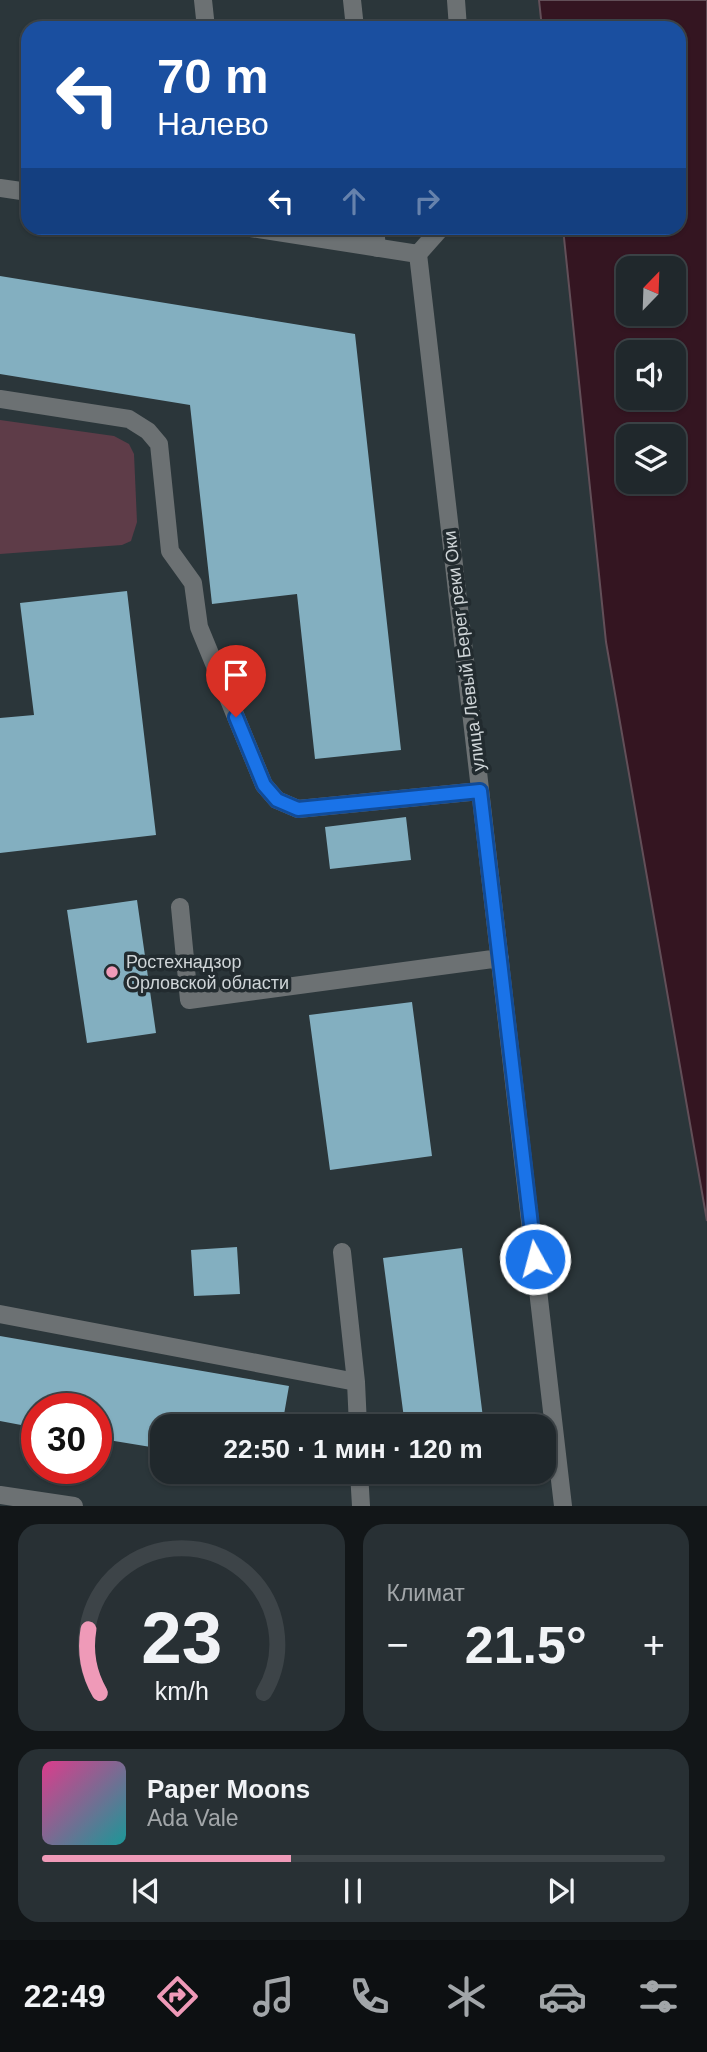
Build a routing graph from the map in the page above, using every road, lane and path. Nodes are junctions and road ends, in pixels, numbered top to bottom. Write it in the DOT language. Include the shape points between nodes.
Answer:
graph roads {
  1 [pos="203,0"];
  2 [pos="352,0"];
  3 [pos="456,0"];
  4 [pos="205,21"];
  5 [pos="354,21"];
  6 [pos="458,21"];
  7 [pos="0,188"];
  8 [pos="21,191"];
  9 [pos="295,235"];
  10 [pos="376,235"];
  11 [pos="435,235"];
  12 [pos="377,248"];
  13 [pos="418,254"];
  14 [pos="0,399"];
  15 [pos="480,791"];
  16 [pos="180,907"];
  17 [pos="500,958"];
  18 [pos="342,1252"];
  19 [pos="0,1314"];
  20 [pos="356,1382"];
  21 [pos="357,1414"];
  22 [pos="360,1484"];
  23 [pos="0,1495"];
  24 [pos="74,1506"];
  25 [pos="361,1506"];
  26 [pos="564,1506"];
  1 -- 4 [label="street"];
  2 -- 5 [label="street"];
  3 -- 6 [label="street"];
  7 -- 8 [label="street"];
  9 -- 12 [label="street"];
  10 -- 12 [label="street"];
  11 -- 13 [label="street"];
  12 -- 13 [label="street"];
  13 -- 15 [label="street, улица Левый Берег реки Оки"];
  14 -- 15 [label="street" via="129,419 149,431 159,444 170,551 193,583 199,627 264,785 277,800 298,809"];
  15 -- 17 [label="street, улица Левый Берег реки Оки"];
  16 -- 17 [label="street" via="189,1000"];
  17 -- 26 [label="street, улица Левый Берег реки Оки"];
  18 -- 20 [label="street"];
  19 -- 20 [label="street"];
  20 -- 21 [label="street"];
  22 -- 25 [label="street"];
  23 -- 24 [label="street"];
}
